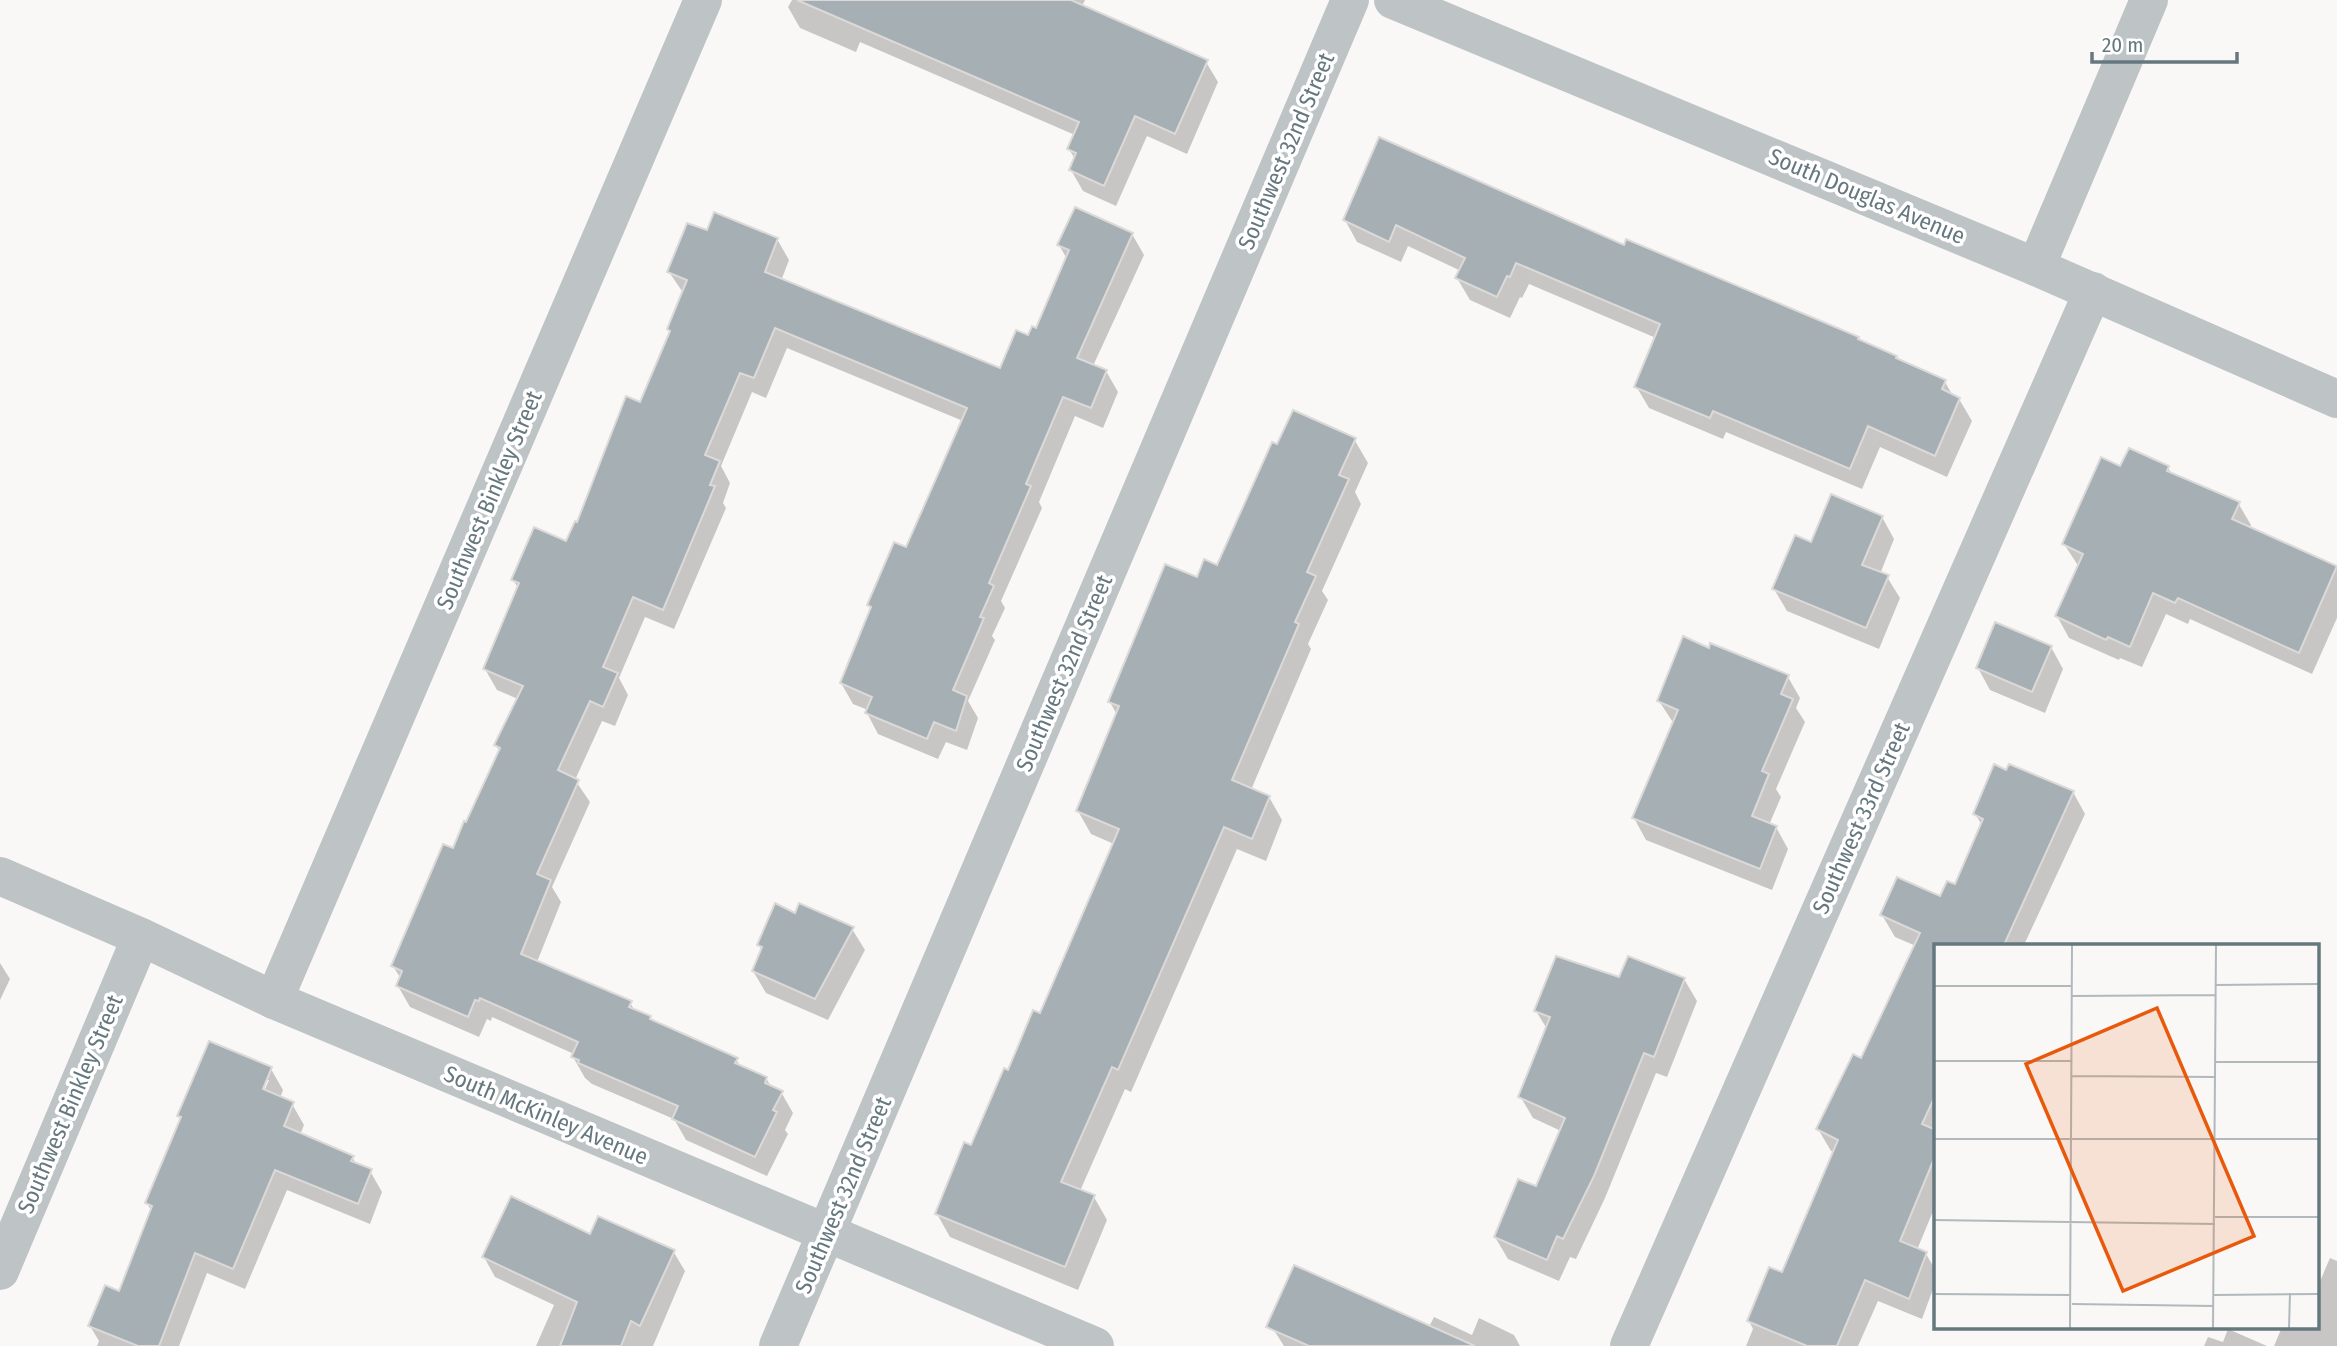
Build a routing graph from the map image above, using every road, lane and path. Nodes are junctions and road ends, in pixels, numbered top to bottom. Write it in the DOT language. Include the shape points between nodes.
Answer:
graph roads {
  1 [pos="703,0"];
  2 [pos="1350,0"];
  3 [pos="1393,0"];
  4 [pos="2149,0"];
  5 [pos="2035,267"];
  6 [pos="2093,291"];
  7 [pos="2337,399"];
  8 [pos="0,876"];
  9 [pos="141,937"];
  10 [pos="274,1000"];
  11 [pos="826,1234"];
  12 [pos="0,1270"];
  13 [pos="779,1346"];
  14 [pos="1094,1346"];
  15 [pos="1629,1346"];
  1 -- 10 [label="street, Southwest Binkley Street"];
  2 -- 11 [label="street, Southwest 32nd Street"];
  3 -- 5 [label="street, South Douglas Avenue"];
  4 -- 5 [label="street"];
  5 -- 6 [label="street, South Douglas Avenue"];
  6 -- 7 [label="street, South Douglas Avenue"];
  6 -- 15 [label="street, Southwest 33rd Street"];
  8 -- 9 [label="street, South McKinley Avenue"];
  9 -- 10 [label="street, South McKinley Avenue"];
  9 -- 12 [label="street, Southwest Binkley Street"];
  10 -- 11 [label="street, South McKinley Avenue"];
  11 -- 13 [label="street, Southwest 32nd Street"];
  11 -- 14 [label="street, South McKinley Avenue"];
}
